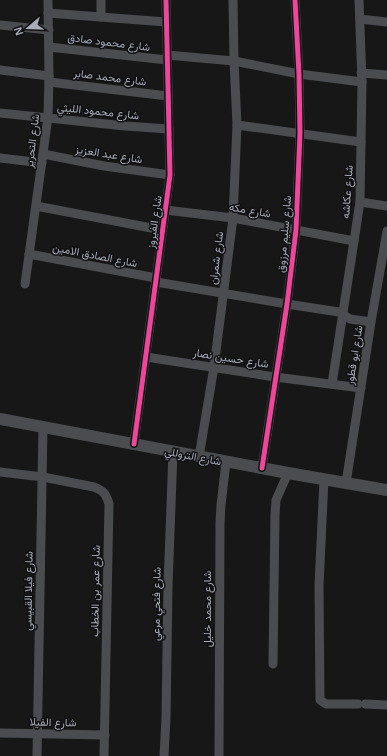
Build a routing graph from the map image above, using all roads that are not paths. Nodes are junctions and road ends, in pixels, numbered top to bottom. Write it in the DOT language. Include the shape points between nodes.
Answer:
graph roads {
  1 [pos="48,0"];
  2 [pos="101,0"];
  3 [pos="166,0"];
  4 [pos="234,0"];
  5 [pos="295,0"];
  6 [pos="359,0"];
  7 [pos="48,13"];
  8 [pos="101,17"];
  9 [pos="360,19"];
  10 [pos="166,22"];
  11 [pos="387,22"];
  12 [pos="0,25"];
  13 [pos="48,30"];
  14 [pos="49,47"];
  15 [pos="167,58"];
  16 [pos="234,61"];
  17 [pos="0,70"];
  18 [pos="299,74"];
  19 [pos="387,76"];
  20 [pos="361,77"];
  21 [pos="49,79"];
  22 [pos="168,96"];
  23 [pos="0,113"];
  24 [pos="48,117"];
  25 [pos="238,125"];
  26 [pos="169,129"];
  27 [pos="300,133"];
  28 [pos="361,142"];
  29 [pos="0,158"];
  30 [pos="43,159"];
  31 [pos="170,175"];
  32 [pos="360,202"];
  33 [pos="36,206"];
  34 [pos="387,206"];
  35 [pos="165,210"];
  36 [pos="233,218"];
  37 [pos="162,230"];
  38 [pos="296,230"];
  39 [pos="387,231"];
  40 [pos="354,242"];
  41 [pos="29,254"];
  42 [pos="156,280"];
  43 [pos="25,284"];
  44 [pos="224,293"];
  45 [pos="287,304"];
  46 [pos="343,314"];
  47 [pos="371,322"];
  48 [pos="146,357"];
  49 [pos="214,367"];
  50 [pos="275,377"];
  51 [pos="332,384"];
  52 [pos="361,388"];
  53 [pos="0,419"];
  54 [pos="43,427"];
  55 [pos="134,444"];
  56 [pos="173,452"];
  57 [pos="199,456"];
  58 [pos="226,462"];
  59 [pos="262,468"];
  60 [pos="0,472"];
  61 [pos="288,473"];
  62 [pos="42,477"];
  63 [pos="324,479"];
  64 [pos="346,483"];
  65 [pos="387,490"];
  66 [pos="274,664"];
  67 [pos="387,705"];
  68 [pos="0,733"];
  69 [pos="37,734"];
  70 [pos="105,735"];
  71 [pos="37,756"];
  72 [pos="104,756"];
  73 [pos="164,756"];
  74 [pos="219,756"];
  1 -- 7 [label="street, شارع التحرير"];
  2 -- 8 [label="street"];
  3 -- 10 [label="street, شارع الفيروز"];
  4 -- 16 [label="street, شارع شمران"];
  5 -- 18 [label="street, شارع سليم مرزوق"];
  6 -- 9 [label="street, شارع عكاشه"];
  7 -- 8 [label="street"];
  7 -- 13 [label="street, شارع التحرير"];
  8 -- 10 [label="street"];
  9 -- 11 [label="street"];
  9 -- 20 [label="street, شارع عكاشه"];
  10 -- 15 [label="street, شارع الفيروز"];
  12 -- 13 [label="street"];
  13 -- 14 [label="street, شارع التحرير"];
  14 -- 15 [label="street, شارع محمود صادق"];
  14 -- 21 [label="street, شارع التحرير"];
  15 -- 16 [label="street, شارع محمود صادق"];
  15 -- 22 [label="street, شارع الفيروز"];
  16 -- 18 [label="street, شارع محمود صادق"];
  16 -- 25 [label="street, شارع شمران"];
  17 -- 21 [label="street, شارع محمد صابر"];
  18 -- 20 [label="street, شارع محمود صادق"];
  18 -- 27 [label="street, شارع سليم مرزوق"];
  19 -- 20 [label="street, شارع محمود صادق"];
  20 -- 28 [label="street, شارع عكاشه"];
  21 -- 22 [label="street, شارع محمد صابر"];
  21 -- 24 [label="street, شارع التحرير"];
  22 -- 26 [label="street, شارع الفيروز"];
  23 -- 24 [label="street, شارع محمود الليثي"];
  24 -- 26 [label="street, شارع محمود الليثي"];
  24 -- 30 [label="street, شارع التحرير"];
  25 -- 27 [label="street"];
  25 -- 36 [label="street, شارع شمران"];
  26 -- 31 [label="street, شارع الفيروز"];
  27 -- 28 [label="street"];
  27 -- 38 [label="street, شارع سليم مرزوق"];
  28 -- 32 [label="street, شارع عكاشه"];
  29 -- 30 [label="street, شارع عبد العزيز"];
  30 -- 31 [label="street, شارع عبد العزيز"];
  30 -- 33 [label="street, شارع التحرير"];
  31 -- 35 [label="street, شارع الفيروز"];
  32 -- 34 [label="street"];
  32 -- 40 [label="street, شارع عكاشه"];
  33 -- 37 [label="street"];
  33 -- 41 [label="street, شارع التحرير"];
  35 -- 36 [label="street, شارع مكه"];
  35 -- 37 [label="street, شارع الفيروز"];
  36 -- 38 [label="street, شارع مكه"];
  36 -- 44 [label="street, شارع شمران"];
  37 -- 42 [label="street, شارع الفيروز"];
  38 -- 40 [label="street, شارع مكه"];
  38 -- 45 [label="street, شارع سليم مرزوق"];
  39 -- 47 [label="street, شارع ابو قطور"];
  40 -- 46 [label="street, شارع عكاشه"];
  41 -- 42 [label="street, شارع الصادق الامين"];
  41 -- 43 [label="street, شارع التحرير"];
  42 -- 44 [label="street, شارع الصادق الامين"];
  42 -- 48 [label="street, شارع الفيروز"];
  44 -- 45 [label="street, شارع الصادق الامين"];
  44 -- 49 [label="street, شارع شمران"];
  45 -- 46 [label="street, شارع الصادق الامين"];
  45 -- 50 [label="street, شارع سليم مرزوق"];
  46 -- 47 [label="street, شارع الصادق الامين" via="350,319"];
  46 -- 51 [label="street, شارع عكاشه"];
  47 -- 52 [label="street, شارع ابو قطور"];
  48 -- 49 [label="street, شارع حسين نصار"];
  48 -- 55 [label="street, شارع الفيروز"];
  49 -- 50 [label="street, شارع حسين نصار"];
  49 -- 57 [label="street, شارع شمران"];
  50 -- 51 [label="street, شارع حسين نصار"];
  50 -- 59 [label="street, شارع سليم مرزوق"];
  51 -- 52 [label="street, شارع حسين نصار"];
  52 -- 64 [label="street, شارع ابو قطور"];
  53 -- 54 [label="street, شارع التروللي"];
  54 -- 55 [label="street, شارع التروللي"];
  54 -- 62 [label="street, شارع فيلا القبيسي"];
  55 -- 56 [label="street, شارع التروللي"];
  56 -- 57 [label="street, شارع التروللي"];
  56 -- 73 [label="street, شارع فتحي مرعي"];
  57 -- 58 [label="street, شارع التروللي"];
  58 -- 59 [label="street, شارع التروللي"];
  58 -- 74 [label="street, شارع محمد خليل" via="220,523"];
  59 -- 61 [label="street, شارع التروللي"];
  60 -- 62 [label="street"];
  61 -- 63 [label="street, شارع التروللي"];
  61 -- 66 [label="street" via="276,500"];
  62 -- 69 [label="street, شارع فيلا القبيسي"];
  62 -- 70 [label="street, شارع عمر بن الخطاب" via="102,490 109,504"];
  63 -- 64 [label="street, شارع التروللي"];
  63 -- 67 [label="street" via="319,586 320,700 326,704"];
  64 -- 65 [label="street, شارع التروللي"];
  68 -- 69 [label="street, شارع الفيلا"];
  69 -- 70 [label="street, شارع الفيلا"];
  69 -- 71 [label="street, شارع فيلا القبيسي"];
  70 -- 72 [label="street, شارع عمر بن الخطاب"];
}
